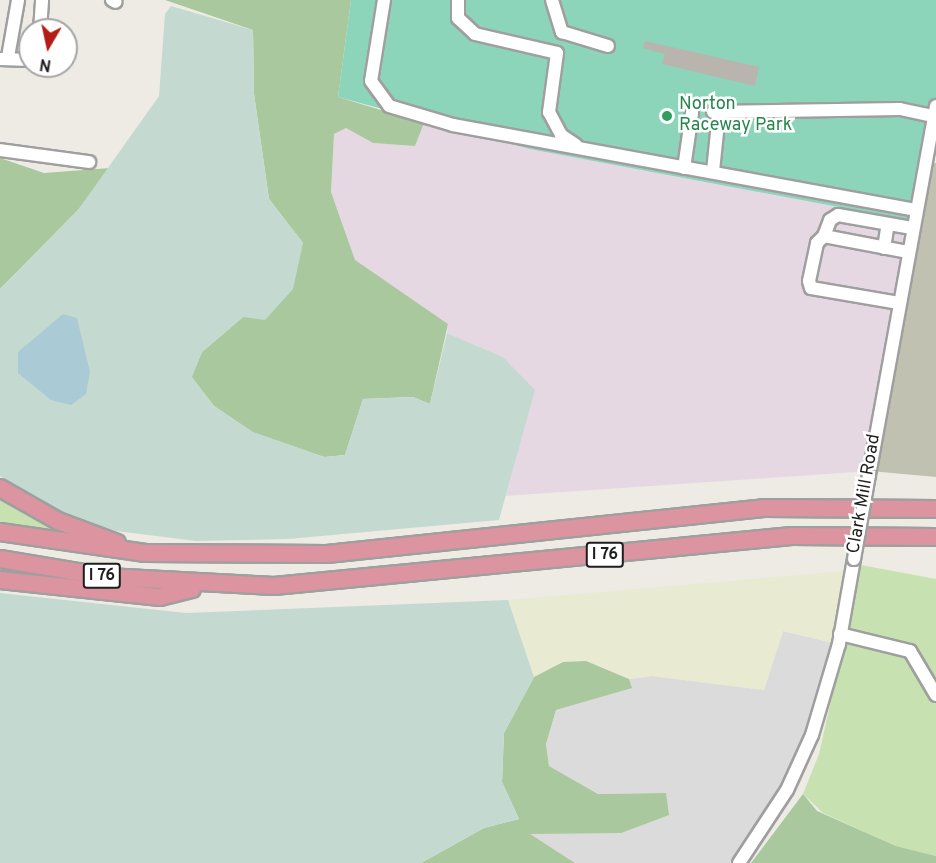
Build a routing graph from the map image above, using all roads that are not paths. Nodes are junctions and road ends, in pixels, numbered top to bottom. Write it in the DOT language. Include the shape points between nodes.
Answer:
graph roads {
  1 [pos="18,0"];
  2 [pos="42,0"];
  3 [pos="384,0"];
  4 [pos="458,0"];
  5 [pos="552,0"];
  6 [pos="41,18"];
  7 [pos="608,46"];
  8 [pos="4,58"];
  9 [pos="934,111"];
  10 [pos="692,113"];
  11 [pos="0,150"];
  12 [pos="585,150"];
  13 [pos="89,162"];
  14 [pos="684,168"];
  15 [pos="713,171"];
  16 [pos="915,210"];
  17 [pos="888,224"];
  18 [pos="912,228"];
  19 [pos="824,236"];
  20 [pos="884,248"];
  21 [pos="908,252"];
  22 [pos="899,303"];
  23 [pos="0,488"];
  24 [pos="936,509"];
  25 [pos="0,532"];
  26 [pos="936,537"];
  27 [pos="162,554"];
  28 [pos="0,559"];
  29 [pos="0,580"];
  30 [pos="204,586"];
  31 [pos="840,634"];
  32 [pos="936,695"];
  33 [pos="739,863"];
  1 -- 8 [label="street"];
  2 -- 6 [label="street"];
  3 -- 12 [label="street" via="371,81 389,106 453,125"];
  4 -- 12 [label="street" via="458,18 475,34 557,53 549,112 561,135"];
  5 -- 7 [label="street" via="562,32"];
  9 -- 15 [label="street" via="716,113"];
  9 -- 16 [label="street, Clark Mill Road"];
  10 -- 14 [label="street"];
  11 -- 13 [label="street"];
  12 -- 14 [label="street"];
  14 -- 15 [label="street"];
  15 -- 16 [label="street"];
  16 -- 18 [label="street, Clark Mill Road"];
  17 -- 18 [label="street"];
  17 -- 19 [label="street" via="833,216"];
  17 -- 20 [label="street"];
  18 -- 21 [label="street, Clark Mill Road"];
  19 -- 20 [label="street"];
  19 -- 22 [label="street" via="817,243 811,288"];
  20 -- 21 [label="street"];
  21 -- 22 [label="street, Clark Mill Road"];
  22 -- 31 [label="street, Clark Mill Road, bridge"];
  23 -- 27 [label="highway" via="65,525"];
  24 -- 27 [label="highway, I 76" via="764,508 327,554"];
  25 -- 27 [label="highway, I 76"];
  26 -- 30 [label="highway, I 76" via="792,536 347,582"];
  28 -- 30 [label="highway, I 76"];
  29 -- 30 [label="highway" via="160,597"];
  31 -- 32 [label="street" via="910,651"];
  31 -- 33 [label="street, Clark Mill Road" via="804,756"];
}
